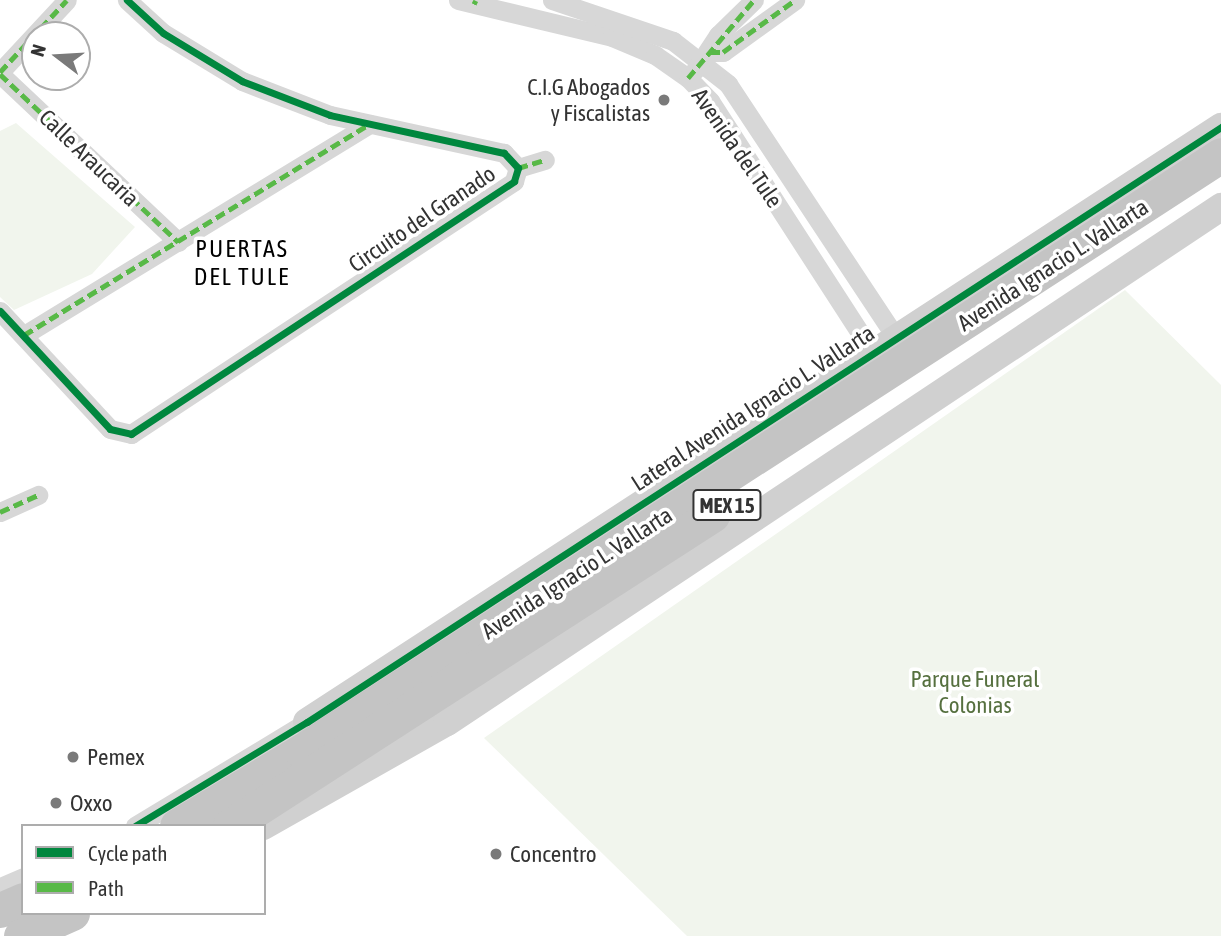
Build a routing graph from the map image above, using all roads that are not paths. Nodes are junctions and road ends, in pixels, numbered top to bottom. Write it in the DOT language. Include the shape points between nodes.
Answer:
graph roads {
  1 [pos="67,0"];
  2 [pos="127,0"];
  3 [pos="552,0"];
  4 [pos="795,0"];
  5 [pos="469,1"];
  6 [pos="750,4"];
  7 [pos="761,24"];
  8 [pos="707,57"];
  9 [pos="0,73"];
  10 [pos="688,78"];
  11 [pos="370,124"];
  12 [pos="1221,127"];
  13 [pos="1221,155"];
  14 [pos="545,160"];
  15 [pos="518,168"];
  16 [pos="1221,178"];
  17 [pos="1221,207"];
  18 [pos="178,243"];
  19 [pos="0,311"];
  20 [pos="24,335"];
  21 [pos="885,346"];
  22 [pos="38,495"];
  23 [pos="0,511"];
  24 [pos="418,676"];
  25 [pos="307,722"];
  26 [pos="138,824"];
  27 [pos="180,824"];
  28 [pos="233,824"];
  29 [pos="266,824"];
  30 [pos="21,878"];
  31 [pos="0,887"];
  32 [pos="21,901"];
  33 [pos="0,910"];
  34 [pos="68,915"];
  35 [pos="21,936"];
  1 -- 9 [label="street"];
  2 -- 11 [label="street, Circuito del Granado" via="163,33 242,81"];
  3 -- 8 [label="street, Avenida del Tule" via="632,22"];
  4 -- 7 [label="street"];
  5 -- 10 [label="street, Avenida del Tule" via="612,37 655,55"];
  6 -- 7 [label="street"];
  6 -- 8 [label="street" via="718,35"];
  7 -- 8 [label="street" via="723,52"];
  8 -- 10 [label="street"];
  8 -- 21 [label="street, Avenida del Tule" via="728,84"];
  9 -- 18 [label="street, Calle Araucaria"];
  10 -- 21 [label="street, Avenida del Tule" via="710,101"];
  11 -- 15 [label="street, Circuito del Granado" via="505,153"];
  11 -- 18 [label="street"];
  12 -- 21 [label="street, Lateral Avenida Ignacio L. Vallarta"];
  13 -- 24 [label="highway, Avenida Ignacio L. Vallarta / MEX 15"];
  14 -- 15 [label="street"];
  15 -- 20 [label="street, Circuito del Granado" via="503,190 131,434 110,429"];
  16 -- 28 [label="highway, Avenida Ignacio L. Vallarta / MEX 15" via="322,772"];
  17 -- 29 [label="street" via="447,722"];
  18 -- 20 [label="street"];
  19 -- 20 [label="street, Circuito del Granado"];
  21 -- 25 [label="street, Lateral Avenida Ignacio L. Vallarta"];
  22 -- 23 [label="street"];
  24 -- 25 [label="highway"];
  24 -- 27 [label="highway, Avenida Ignacio L. Vallarta / MEX 15"];
  25 -- 26 [label="street"];
  30 -- 31 [label="street"];
  32 -- 33 [label="highway"];
  34 -- 35 [label="highway"];
}
